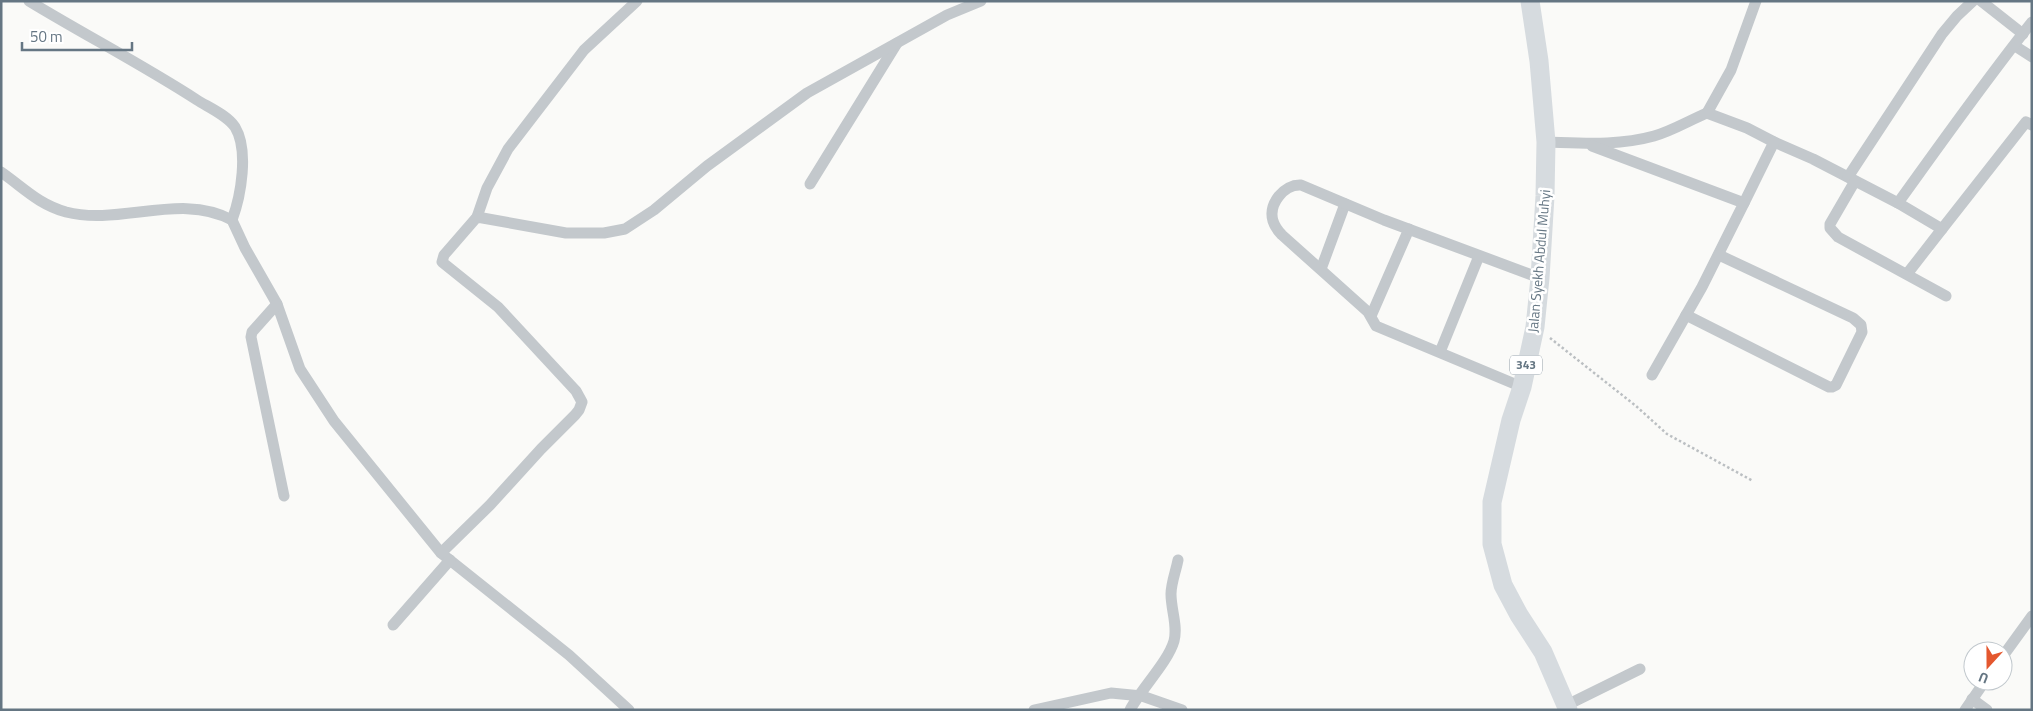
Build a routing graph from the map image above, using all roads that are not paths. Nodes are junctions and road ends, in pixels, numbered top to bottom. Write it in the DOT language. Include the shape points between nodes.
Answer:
graph roads {
  1 [pos="29,1"];
  2 [pos="637,1"];
  3 [pos="981,1"];
  4 [pos="1530,1"];
  5 [pos="1756,1"];
  6 [pos="1972,1"];
  7 [pos="1981,1"];
  8 [pos="2032,22"];
  9 [pos="2022,34"];
  10 [pos="897,42"];
  11 [pos="2014,46"];
  12 [pos="2032,57"];
  13 [pos="1707,113"];
  14 [pos="2030,121"];
  15 [pos="1546,142"];
  16 [pos="1774,142"];
  17 [pos="1588,144"];
  18 [pos="1,172"];
  19 [pos="1851,179"];
  20 [pos="810,184"];
  21 [pos="1744,203"];
  22 [pos="1898,203"];
  23 [pos="1346,204"];
  24 [pos="478,217"];
  25 [pos="232,220"];
  26 [pos="1409,229"];
  27 [pos="1942,229"];
  28 [pos="1719,254"];
  29 [pos="1479,256"];
  30 [pos="1321,269"];
  31 [pos="1906,274"];
  32 [pos="1540,278"];
  33 [pos="1946,296"];
  34 [pos="277,304"];
  35 [pos="1686,315"];
  36 [pos="1371,316"];
  37 [pos="1440,352"];
  38 [pos="1652,375"];
  39 [pos="1522,387"];
  40 [pos="284,496"];
  41 [pos="446,557"];
  42 [pos="1178,560"];
  43 [pos="2032,616"];
  44 [pos="392,625"];
  45 [pos="2013,642"];
  46 [pos="1640,669"];
  47 [pos="1978,691"];
  48 [pos="1138,696"];
  49 [pos="1972,699"];
  50 [pos="1567,707"];
  51 [pos="629,710"];
  52 [pos="1034,710"];
  53 [pos="1130,710"];
  54 [pos="1182,710"];
  55 [pos="1965,710"];
  56 [pos="1987,710"];
  1 -- 25 [label="street" via="164,78 234,125 240,138 242,159 238,202"];
  2 -- 24 [label="street" via="584,50 508,149 488,188"];
  3 -- 10 [label="street"];
  4 -- 15 [label="main road, Jalan Syekh Abdul Muhyi / 343"];
  5 -- 13 [label="street" via="1731,70"];
  6 -- 19 [label="street" via="1942,34"];
  7 -- 9 [label="street"];
  8 -- 9 [label="street"];
  9 -- 11 [label="street"];
  10 -- 20 [label="street"];
  10 -- 24 [label="street" via="807,93 625,229 604,233 566,233"];
  11 -- 12 [label="street"];
  11 -- 22 [label="street" via="1995,67"];
  13 -- 16 [label="street"];
  13 -- 17 [label="street" via="1656,136"];
  14 -- 27 [label="street"];
  15 -- 17 [label="street"];
  15 -- 32 [label="main road, Jalan Syekh Abdul Muhyi / 343"];
  16 -- 19 [label="street"];
  16 -- 21 [label="street"];
  17 -- 21 [label="street"];
  18 -- 25 [label="street" via="35,199 66,212 94,216 201,209 217,212"];
  19 -- 22 [label="street"];
  19 -- 31 [label="street" via="1830,228 1838,236"];
  21 -- 28 [label="street"];
  22 -- 27 [label="street"];
  23 -- 26 [label="street"];
  23 -- 30 [label="street"];
  23 -- 30 [label="street" via="1294,185 1281,193 1274,206 1272,220 1276,228"];
  24 -- 41 [label="street" via="444,255 442,262 498,307 576,391 582,402 575,415"];
  25 -- 34 [label="street"];
  26 -- 29 [label="street"];
  26 -- 36 [label="street"];
  27 -- 31 [label="street"];
  28 -- 35 [label="street"];
  28 -- 35 [label="street" via="1853,318 1861,325 1862,332 1836,385 1829,386"];
  29 -- 32 [label="street"];
  29 -- 37 [label="street"];
  30 -- 36 [label="street"];
  31 -- 33 [label="street"];
  32 -- 39 [label="main road, Jalan Syekh Abdul Muhyi / 343"];
  34 -- 40 [label="street" via="251,337"];
  34 -- 41 [label="street" via="300,369 334,420"];
  35 -- 38 [label="street"];
  36 -- 37 [label="street" via="1376,326"];
  37 -- 39 [label="street"];
  39 -- 50 [label="main road, Jalan Syekh Abdul Muhyi / 343" via="1492,502 1492,544 1504,585 1543,652"];
  41 -- 44 [label="street"];
  41 -- 51 [label="street" via="568,655"];
  42 -- 48 [label="street" via="1171,592 1174,642"];
  43 -- 45 [label="street"];
  46 -- 50 [label="street"];
  47 -- 49 [label="street"];
  48 -- 52 [label="street" via="1111,693"];
  48 -- 53 [label="street"];
  48 -- 54 [label="street"];
  49 -- 55 [label="street"];
  49 -- 56 [label="street"];
}
